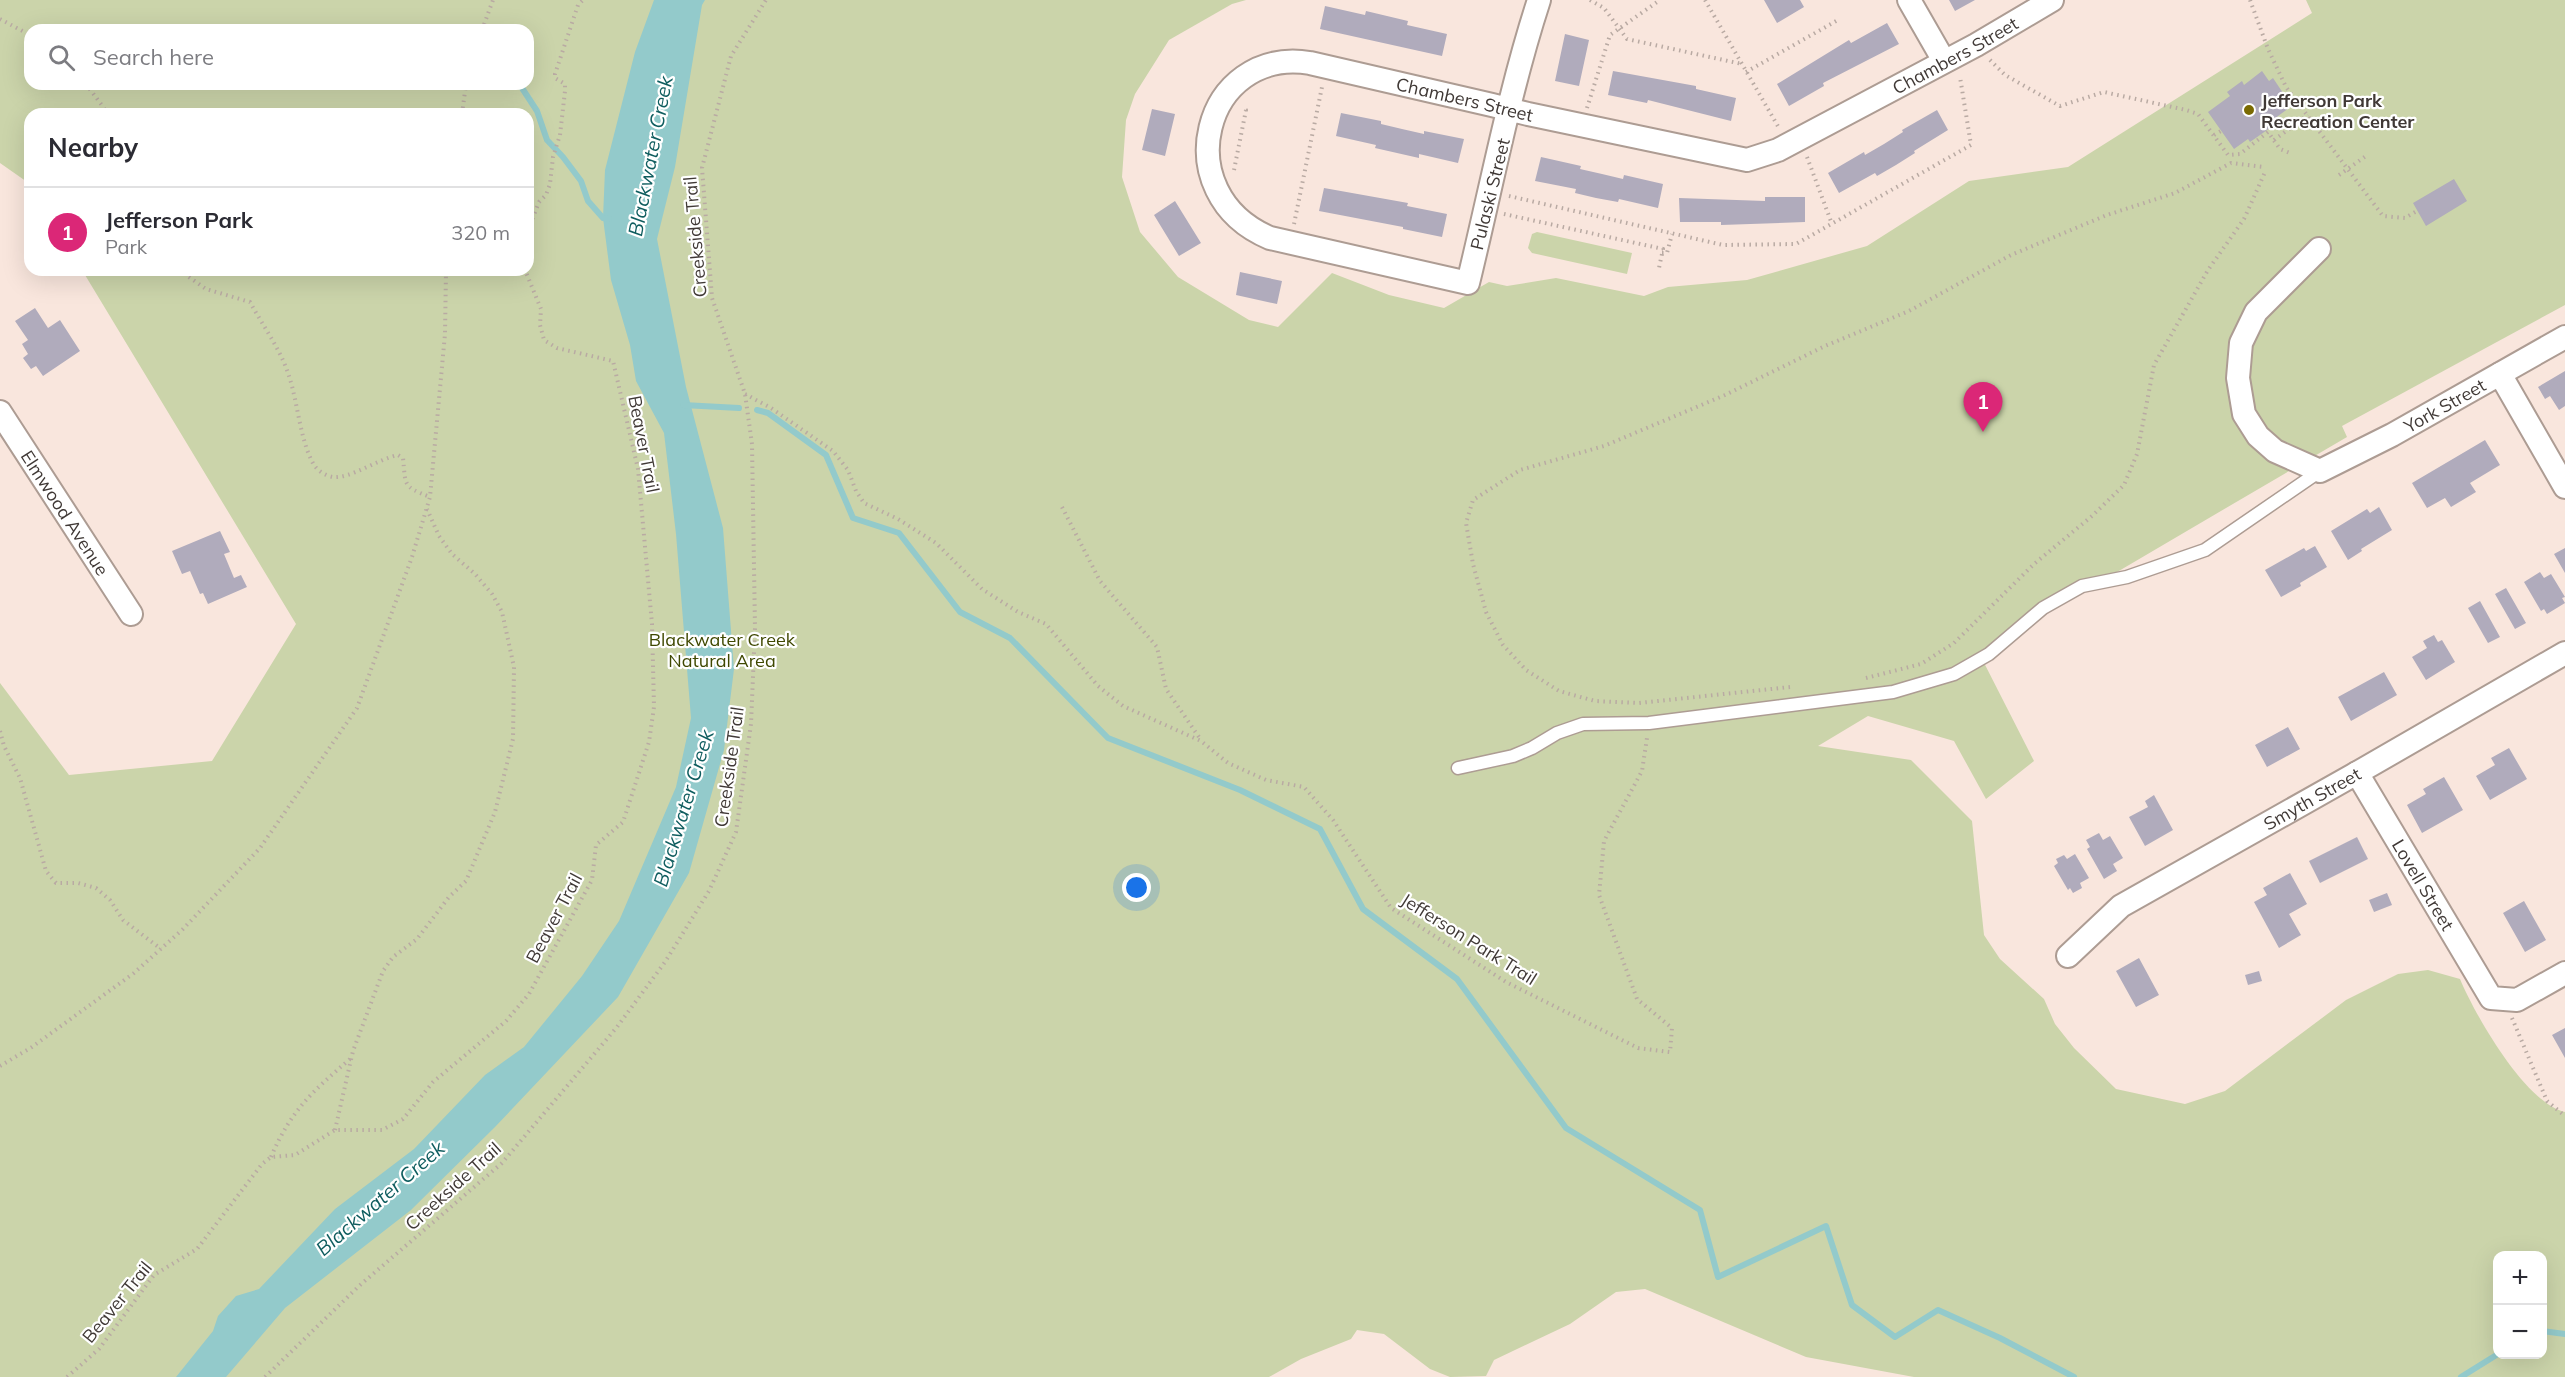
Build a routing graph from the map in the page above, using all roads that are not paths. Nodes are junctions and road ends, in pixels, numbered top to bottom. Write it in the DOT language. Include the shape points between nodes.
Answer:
graph roads {
  1 [pos="1539,0"];
  2 [pos="1909,0"];
  3 [pos="2052,0"];
  4 [pos="1951,65"];
  5 [pos="1510,110"];
  6 [pos="2319,249"];
  7 [pos="1468,283"];
  8 [pos="2565,336"];
  9 [pos="2500,374"];
  10 [pos="0,412"];
  11 [pos="2320,471"];
  12 [pos="2565,487"];
  13 [pos="131,614"];
  14 [pos="2565,653"];
  15 [pos="1458,768"];
  16 [pos="2357,773"];
  17 [pos="2068,956"];
  18 [pos="2565,973"];
  1 -- 5 [label="street, Pulaski Street"];
  2 -- 4 [label="street"];
  3 -- 4 [label="street, Chambers Street"];
  4 -- 5 [label="street, Chambers Street" via="1778,150 1747,160"];
  5 -- 7 [label="street, Pulaski Street"];
  5 -- 7 [label="street, Chambers Street" via="1295,60 1266,66 1240,81 1220,104 1209,132 1207,149 1212,182 1229,211 1255,232"];
  6 -- 11 [label="street" via="2256,312 2241,343 2238,378 2244,414 2258,436 2276,452"];
  8 -- 9 [label="street, York Street"];
  9 -- 11 [label="street, York Street"];
  9 -- 12 [label="street"];
  10 -- 13 [label="street, Elmwood Avenue"];
  11 -- 15 [label="lane" via="2205,550 2127,577 2082,586 2043,608 1989,654 1954,674 1893,692 1649,723 1583,724 1513,756"];
  14 -- 16 [label="street, Smyth Street"];
  16 -- 17 [label="street, Smyth Street" via="2121,906"];
  16 -- 18 [label="street, Lovell Street" via="2498,999 2517,1000"];
}
